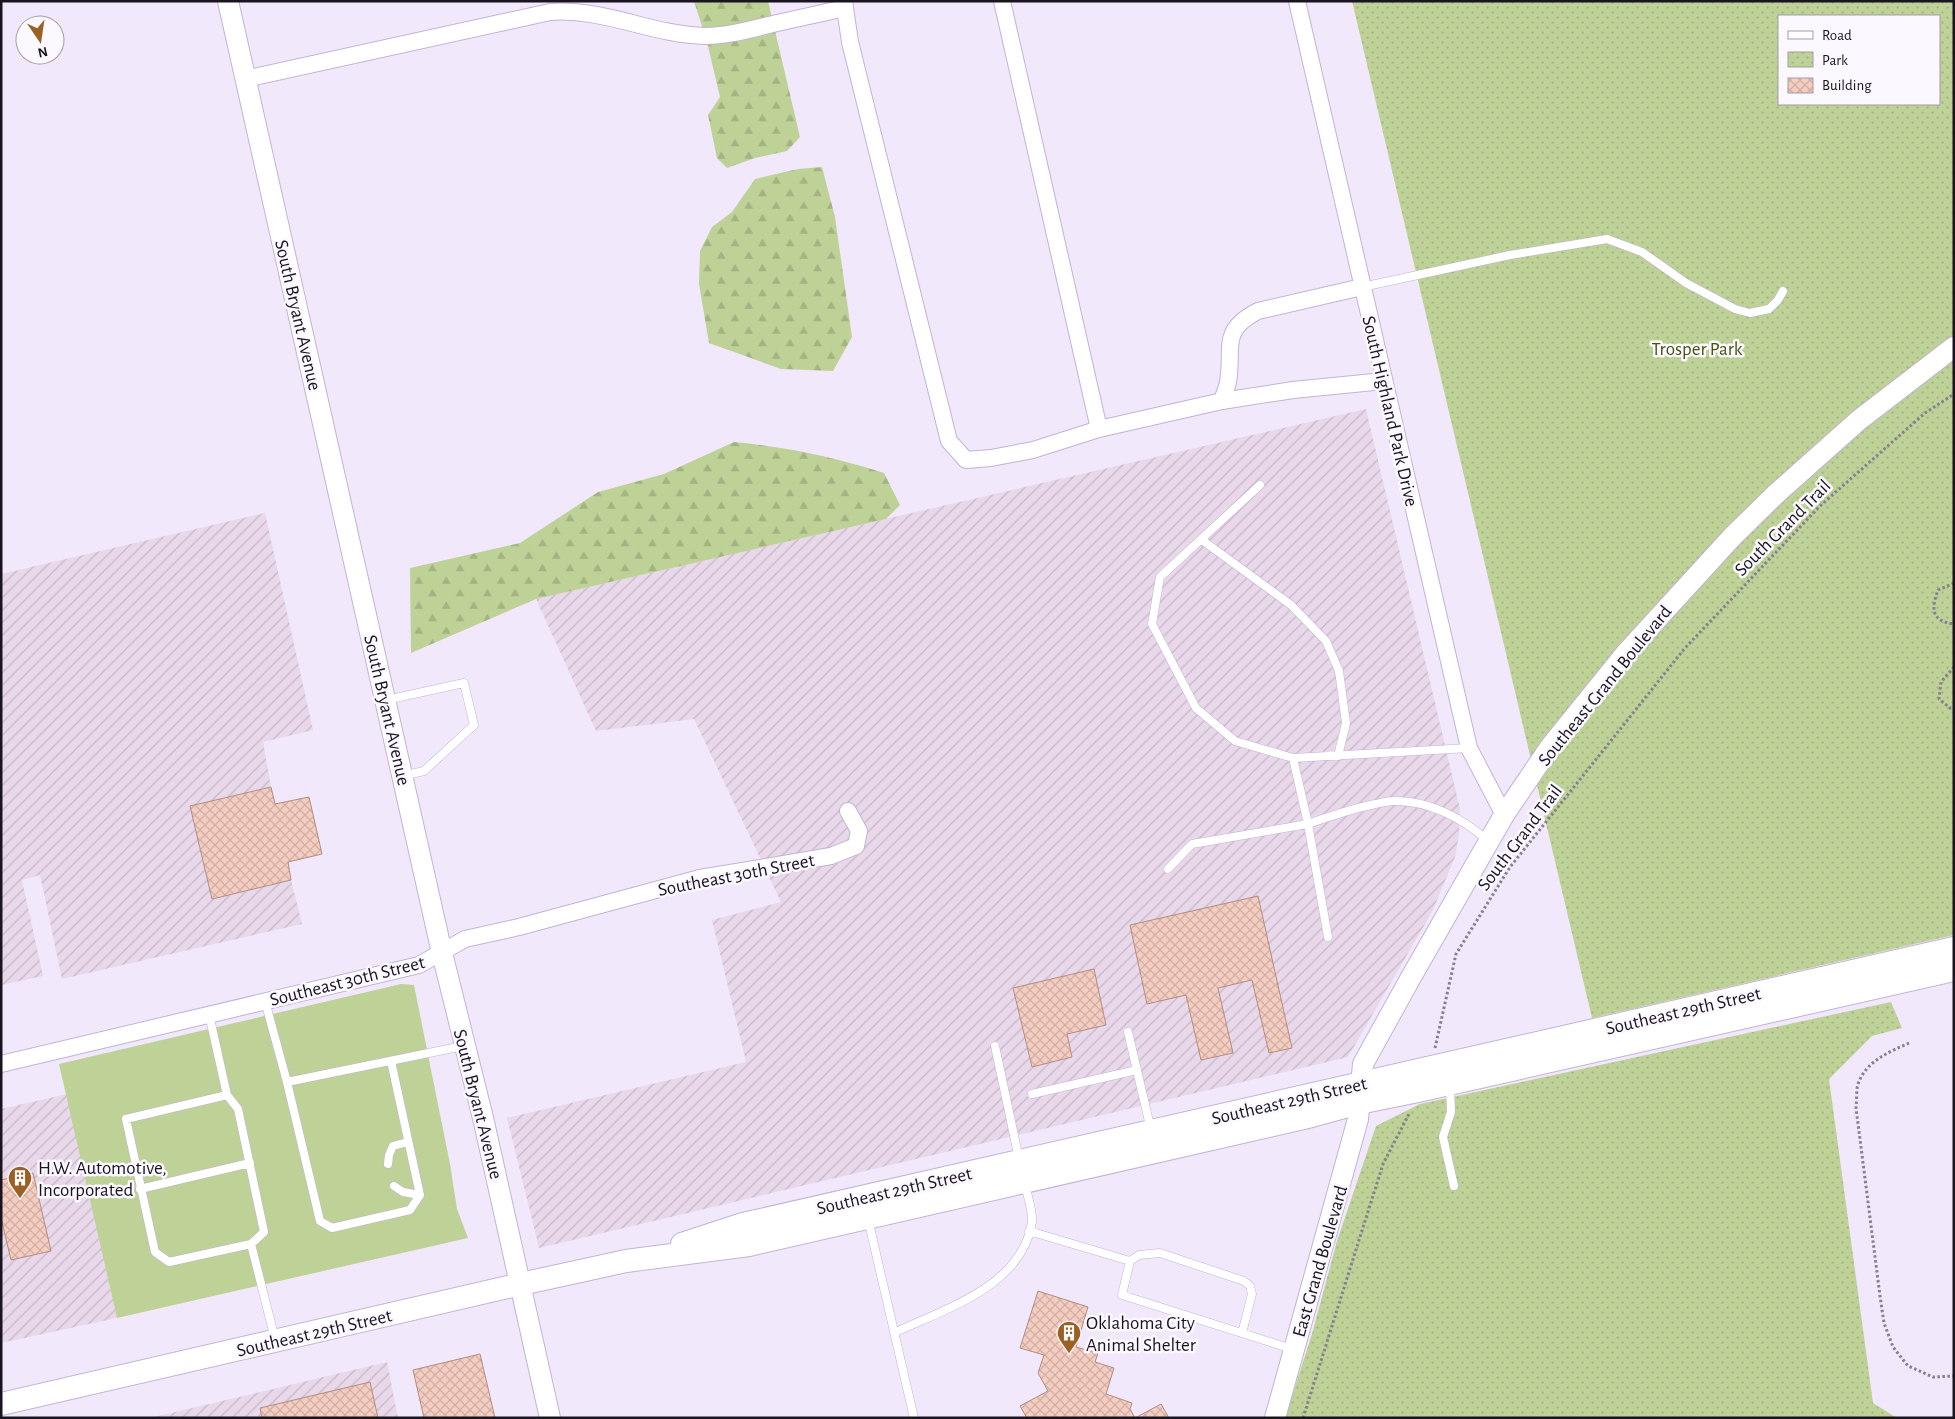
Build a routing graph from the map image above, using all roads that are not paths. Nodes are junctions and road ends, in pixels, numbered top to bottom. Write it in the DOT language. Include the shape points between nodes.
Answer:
graph roads {
  1 [pos="228,1"];
  2 [pos="1002,1"];
  3 [pos="1297,1"];
  4 [pos="844,4"];
  5 [pos="246,79"];
  6 [pos="1362,287"];
  7 [pos="1783,291"];
  8 [pos="1954,347"];
  9 [pos="1384,381"];
  10 [pos="1222,401"];
  11 [pos="1099,429"];
  12 [pos="1260,485"];
  13 [pos="1202,540"];
  14 [pos="386,700"];
  15 [pos="1469,748"];
  16 [pos="1338,756"];
  17 [pos="1293,758"];
  18 [pos="402,776"];
  19 [pos="848,811"];
  20 [pos="1504,815"];
  21 [pos="1308,824"];
  22 [pos="1489,842"];
  23 [pos="1168,869"];
  24 [pos="1328,937"];
  25 [pos="1954,948"];
  26 [pos="442,953"];
  27 [pos="1954,970"];
  28 [pos="265,1001"];
  29 [pos="209,1014"];
  30 [pos="1128,1032"];
  31 [pos="465,1045"];
  32 [pos="995,1046"];
  33 [pos="391,1061"];
  34 [pos="1,1064"];
  35 [pos="1137,1070"];
  36 [pos="287,1082"];
  37 [pos="1450,1084"];
  38 [pos="1360,1093"];
  39 [pos="1032,1094"];
  40 [pos="227,1095"];
  41 [pos="1151,1132"];
  42 [pos="408,1142"];
  43 [pos="250,1163"];
  44 [pos="388,1164"];
  45 [pos="1022,1171"];
  46 [pos="394,1186"];
  47 [pos="1454,1186"];
  48 [pos="140,1189"];
  49 [pos="420,1195"];
  50 [pos="868,1217"];
  51 [pos="1029,1231"];
  52 [pos="251,1244"];
  53 [pos="626,1261"];
  54 [pos="1130,1261"];
  55 [pos="521,1284"];
  56 [pos="896,1332"];
  57 [pos="1242,1334"];
  58 [pos="275,1341"];
  59 [pos="1294,1350"];
  60 [pos="1,1404"];
  61 [pos="550,1418"];
  62 [pos="914,1418"];
  63 [pos="1275,1418"];
  1 -- 5 [label="street, South Bryant Avenue"];
  2 -- 11 [label="street"];
  3 -- 6 [label="street, South Highland Park Drive"];
  4 -- 5 [label="street" via="727,35 704,36 590,12 550,12"];
  4 -- 11 [label="street" via="949,441 966,460 1033,450"];
  5 -- 14 [label="street, South Bryant Avenue"];
  6 -- 7 [label="lane" via="1607,238 1642,252 1686,284 1735,309 1750,313 1769,309"];
  6 -- 9 [label="street, South Highland Park Drive"];
  6 -- 10 [label="street" via="1258,311 1243,319 1230,341 1228,380"];
  8 -- 20 [label="street, Southeast Grand Boulevard" via="1860,420 1733,536 1626,653 1550,748"];
  9 -- 10 [label="street"];
  9 -- 15 [label="street, South Highland Park Drive"];
  10 -- 11 [label="street"];
  12 -- 13 [label="lane"];
  13 -- 16 [label="lane" via="1291,605 1326,641 1339,672 1346,723"];
  13 -- 17 [label="lane" via="1160,577 1152,624 1196,708 1235,741"];
  14 -- 18 [label="street, South Bryant Avenue"];
  14 -- 18 [label="lane" via="464,683 474,724 424,771"];
  15 -- 16 [label="lane"];
  15 -- 20 [label="street, South Highland Park Drive"];
  16 -- 17 [label="lane"];
  17 -- 21 [label="lane"];
  18 -- 26 [label="street, South Bryant Avenue"];
  19 -- 26 [label="street, Southeast 30th Street" via="859,831 856,846 831,856 700,878 465,939"];
  20 -- 22 [label="street, Southeast Grand Boulevard"];
  21 -- 22 [label="lane" via="1352,809 1394,801 1429,806 1461,821"];
  21 -- 23 [label="lane" via="1192,844"];
  21 -- 24 [label="lane"];
  22 -- 38 [label="street, Southeast Grand Boulevard" via="1363,1064"];
  25 -- 38 [label="main road, Southeast 29th Street" via="1429,1068"];
  26 -- 28 [label="street, Southeast 30th Street" via="419,965"];
  26 -- 31 [label="street, South Bryant Avenue"];
  27 -- 37 [label="main road, Southeast 29th Street"];
  28 -- 29 [label="street, Southeast 30th Street"];
  28 -- 36 [label="lane"];
  29 -- 34 [label="street, Southeast 30th Street"];
  29 -- 40 [label="lane"];
  30 -- 35 [label="lane"];
  31 -- 33 [label="lane"];
  31 -- 55 [label="street, South Bryant Avenue"];
  32 -- 45 [label="lane"];
  33 -- 36 [label="lane"];
  33 -- 42 [label="lane"];
  35 -- 39 [label="lane"];
  35 -- 41 [label="lane"];
  36 -- 49 [label="lane" via="320,1221 332,1228 410,1210"];
  37 -- 38 [label="main road, Southeast 29th Street" via="1418,1091"];
  37 -- 47 [label="lane" via="1451,1112 1443,1137"];
  38 -- 41 [label="main road, Southeast 29th Street"];
  38 -- 45 [label="main road, Southeast 29th Street" via="1312,1116"];
  38 -- 59 [label="street, East Grand Boulevard" via="1358,1120"];
  40 -- 43 [label="lane" via="238,1109"];
  40 -- 48 [label="lane" via="126,1119"];
  41 -- 45 [label="main road, Southeast 29th Street"];
  42 -- 44 [label="lane" via="393,1146"];
  42 -- 49 [label="lane"];
  43 -- 48 [label="lane"];
  43 -- 52 [label="lane" via="264,1232"];
  45 -- 50 [label="main road, Southeast 29th Street"];
  45 -- 51 [label="lane" via="1032,1220"];
  45 -- 53 [label="main road, Southeast 29th Street" via="743,1224"];
  46 -- 49 [label="lane" via="403,1192"];
  48 -- 52 [label="lane" via="156,1252 169,1262"];
  50 -- 53 [label="main road, Southeast 29th Street" via="749,1245"];
  50 -- 56 [label="lane"];
  51 -- 54 [label="lane"];
  51 -- 56 [label="lane" via="1024,1249 1003,1275 974,1296"];
  52 -- 58 [label="lane"];
  53 -- 55 [label="main road, Southeast 29th Street"];
  54 -- 57 [label="lane" via="1122,1295"];
  54 -- 57 [label="lane" via="1139,1255 1160,1253 1244,1281 1252,1294"];
  55 -- 58 [label="main road, Southeast 29th Street"];
  55 -- 61 [label="street, South Bryant Avenue"];
  56 -- 62 [label="lane"];
  57 -- 59 [label="lane"];
  58 -- 60 [label="main road, Southeast 29th Street"];
  59 -- 63 [label="street, East Grand Boulevard"];
}
